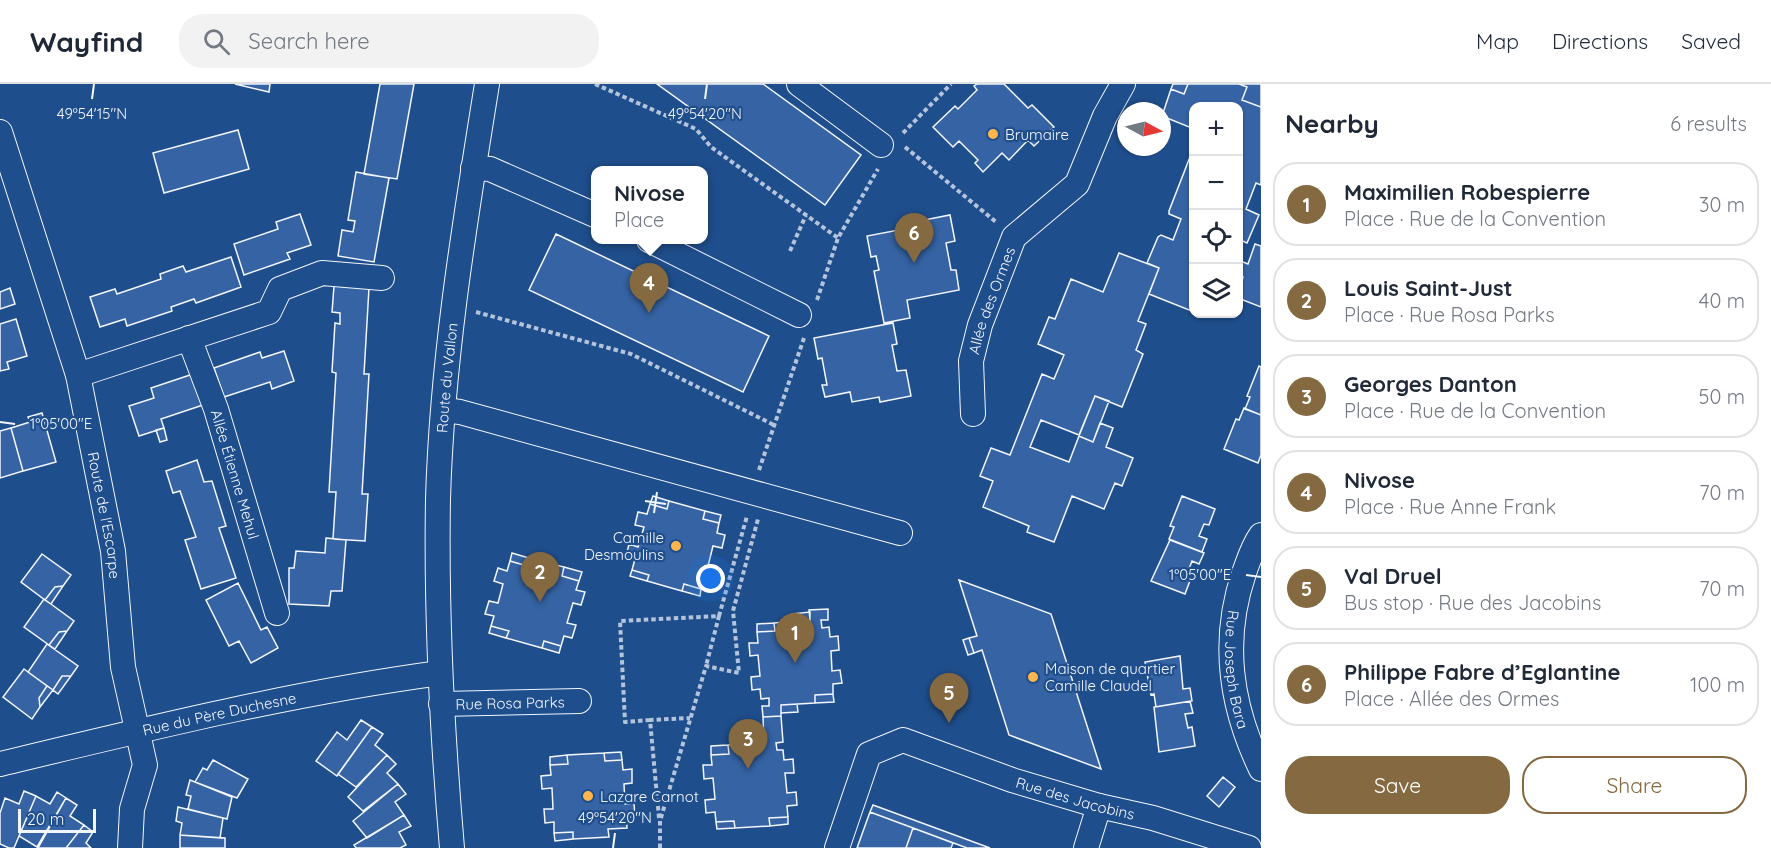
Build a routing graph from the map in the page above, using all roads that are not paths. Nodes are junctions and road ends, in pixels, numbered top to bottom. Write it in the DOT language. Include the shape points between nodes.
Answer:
graph roads {
  1 [pos="487,84"];
  2 [pos="799,84"];
  3 [pos="1123,84"];
  4 [pos="0,132"];
  5 [pos="881,145"];
  6 [pos="473,168"];
  7 [pos="591,213"];
  8 [pos="658,244"];
  9 [pos="382,278"];
  10 [pos="799,315"];
  11 [pos="189,338"];
  12 [pos="78,375"];
  13 [pos="444,410"];
  14 [pos="972,414"];
  15 [pos="900,533"];
  16 [pos="1261,535"];
  17 [pos="277,613"];
  18 [pos="440,673"];
  19 [pos="579,701"];
  20 [pos="441,704"];
  21 [pos="138,729"];
  22 [pos="0,764"];
  23 [pos="1261,769"];
  24 [pos="1099,806"];
  25 [pos="130,848"];
  26 [pos="452,848"];
  27 [pos="837,848"];
  28 [pos="1086,848"];
  29 [pos="1249,848"];
  1 -- 6 [label="street, Route du Vallon"];
  2 -- 5 [label="street"];
  3 -- 14 [label="street, Allée des Ormes" via="1077,184 1014,237 980,325 971,362"];
  4 -- 12 [label="street, Route de l'Escarpe"];
  6 -- 7 [label="street" via="490,169"];
  6 -- 13 [label="street, Route du Vallon" via="455,287"];
  8 -- 10 [label="street"];
  9 -- 11 [label="street" via="322,273 280,289 269,312"];
  11 -- 12 [label="street"];
  11 -- 17 [label="street, Allée Étienne Mehul" via="216,410"];
  12 -- 21 [label="street, Route de l'Escarpe" via="112,551 123,667"];
  13 -- 15 [label="street"];
  13 -- 18 [label="street, Route du Vallon" via="438,498"];
  16 -- 23 [label="street, Rue Joseph Bara" via="1254,544 1234,603 1230,644 1234,688 1246,737"];
  18 -- 20 [label="street, Route du Vallon"];
  18 -- 21 [label="street, Rue du Père Duchesne" via="355,684"];
  19 -- 20 [label="street, Rue Rosa Parks"];
  20 -- 26 [label="street, Route du Vallon"];
  21 -- 22 [label="street, Rue du Père Duchesne"];
  21 -- 25 [label="street, Route de l'Escarpe" via="145,765 132,809"];
  24 -- 27 [label="street, Rue des Jacobins" via="1012,780 903,740 869,754"];
  24 -- 28 [label="street"];
  24 -- 29 [label="street, Rue des Jacobins" via="1153,818"];
}
